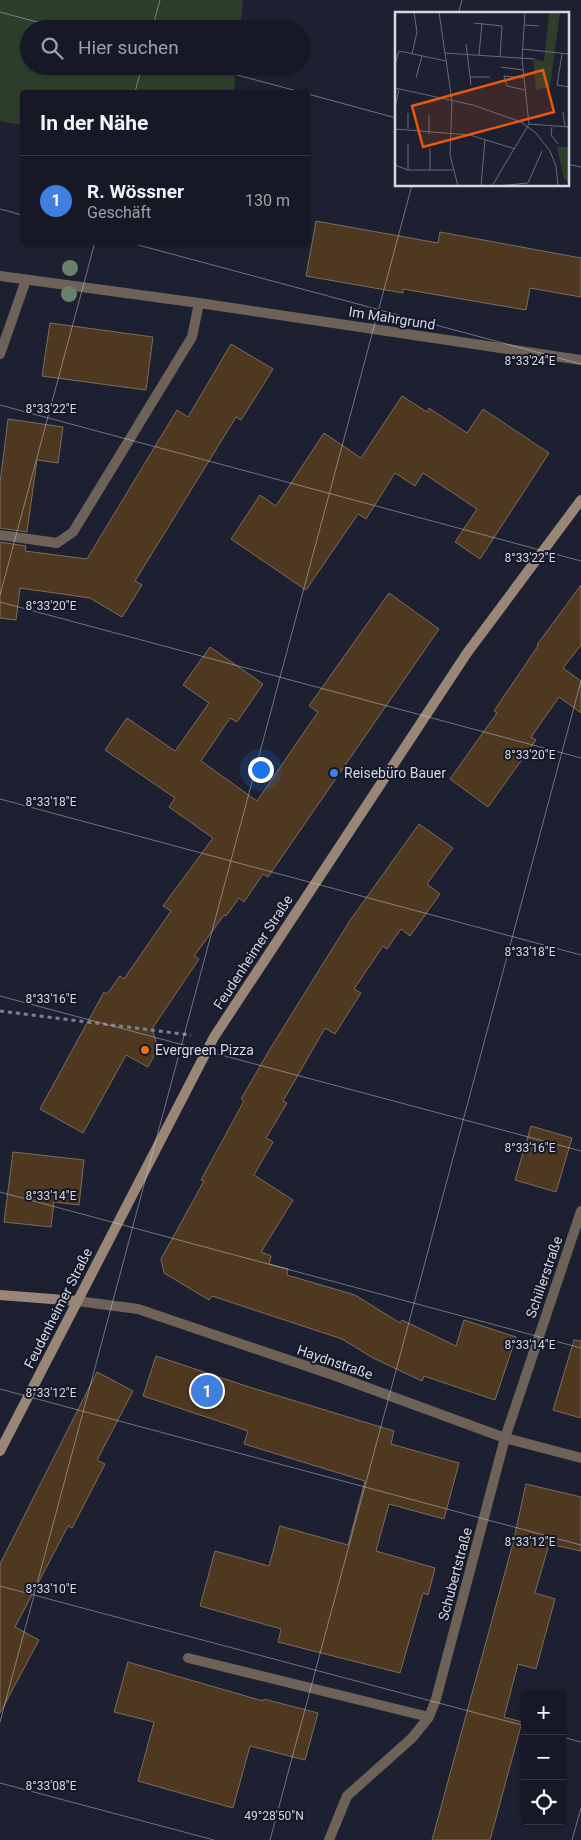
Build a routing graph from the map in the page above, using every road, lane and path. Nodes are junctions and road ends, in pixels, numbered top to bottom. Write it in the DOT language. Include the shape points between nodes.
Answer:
graph roads {
  1 [pos="0,276"];
  2 [pos="26,280"];
  3 [pos="199,303"];
  4 [pos="0,354"];
  5 [pos="581,360"];
  6 [pos="581,500"];
  7 [pos="0,535"];
  8 [pos="0,1011"];
  9 [pos="214,1037"];
  10 [pos="581,1211"];
  11 [pos="0,1295"];
  12 [pos="77,1301"];
  13 [pos="505,1438"];
  14 [pos="0,1450"];
  15 [pos="581,1458"];
  16 [pos="188,1658"];
  17 [pos="429,1717"];
  18 [pos="329,1840"];
  1 -- 2 [label="street, Im Mahrgrund"];
  2 -- 3 [label="street, Im Mahrgrund"];
  2 -- 4 [label="street"];
  3 -- 5 [label="street, Im Mahrgrund"];
  3 -- 7 [label="street" via="192,337 73,532 57,543"];
  6 -- 9 [label="main road, Feudenheimer Straße" via="467,653"];
  8 -- 9 [label="path"];
  9 -- 12 [label="main road, Feudenheimer Straße"];
  10 -- 13 [label="street, Schillerstraße"];
  11 -- 12 [label="main road"];
  12 -- 13 [label="street, Haydnstraße" via="138,1309"];
  12 -- 14 [label="main road, Feudenheimer Straße"];
  13 -- 15 [label="street, Haydnstraße"];
  13 -- 17 [label="street, Schubertstraße"];
  16 -- 17 [label="street"];
  17 -- 18 [label="street, Schubertstraße" via="412,1738 347,1796"];
}
